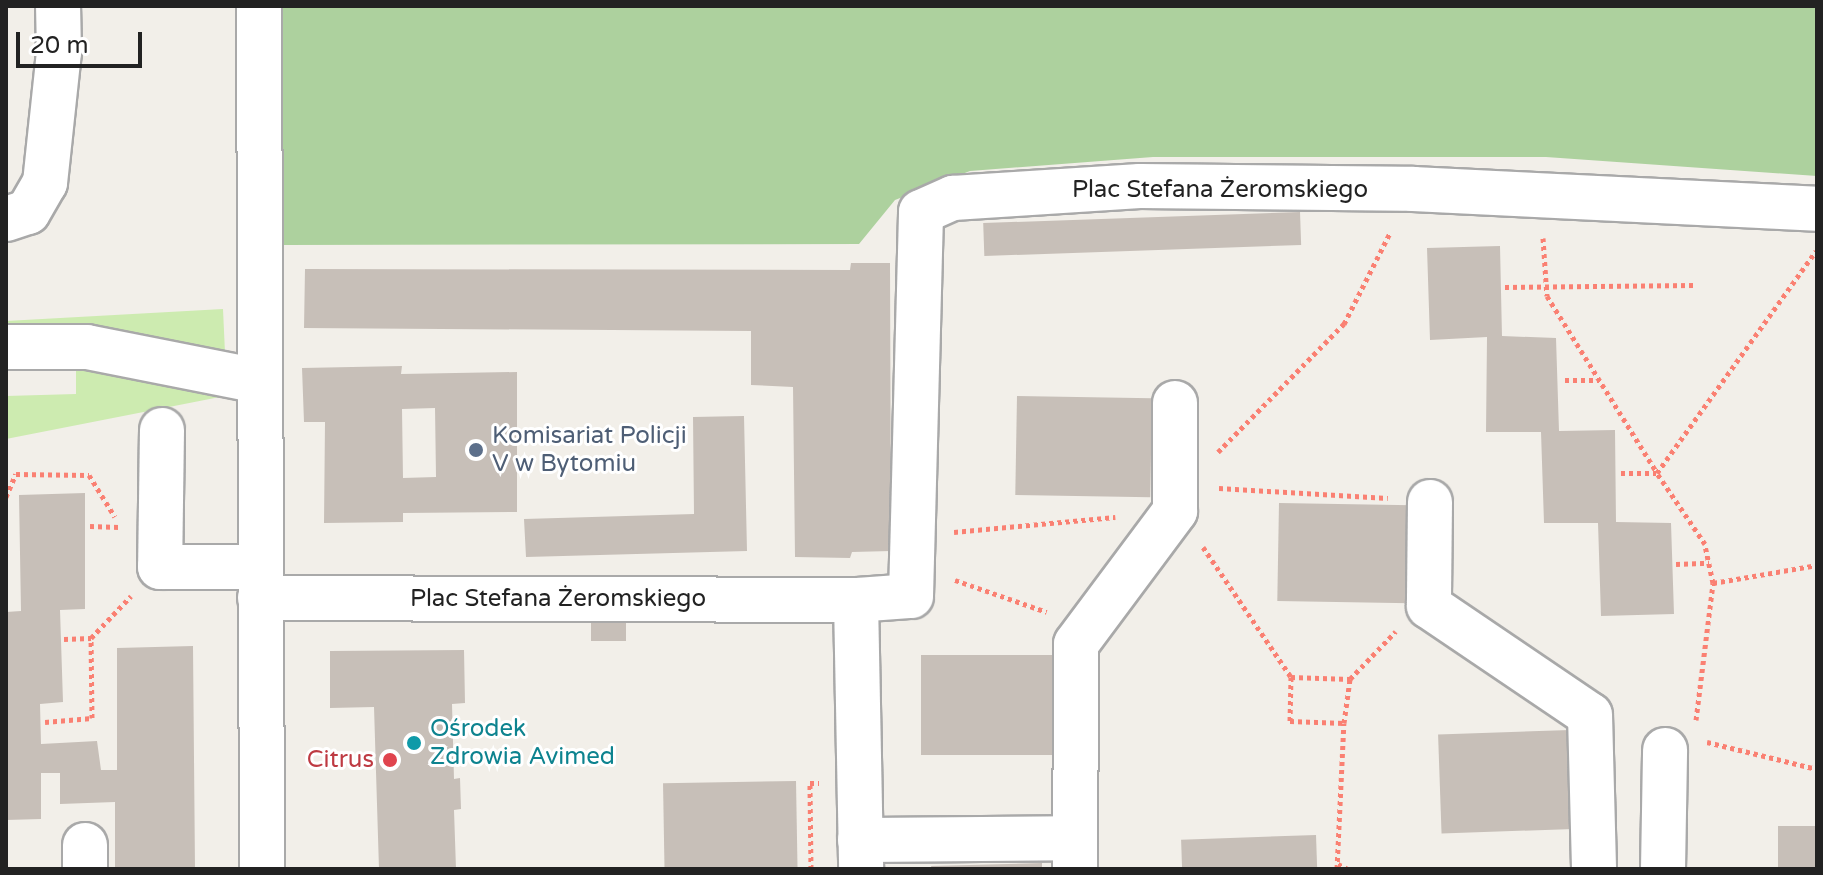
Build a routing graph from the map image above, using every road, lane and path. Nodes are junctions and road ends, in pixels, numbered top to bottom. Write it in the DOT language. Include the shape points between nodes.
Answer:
graph roads {
  1 [pos="58,6"];
  2 [pos="259,6"];
  3 [pos="1413,189"];
  4 [pos="1540,192"];
  5 [pos="1817,209"];
  6 [pos="6,219"];
  7 [pos="1817,250"];
  8 [pos="1695,285"];
  9 [pos="1547,286"];
  10 [pos="1505,287"];
  11 [pos="6,347"];
  12 [pos="1565,380"];
  13 [pos="1600,380"];
  14 [pos="259,381"];
  15 [pos="1175,403"];
  16 [pos="162,430"];
  17 [pos="1216,454"];
  18 [pos="1621,473"];
  19 [pos="1657,473"];
  20 [pos="6,497"];
  21 [pos="1416,500"];
  22 [pos="1178,511"];
  23 [pos="90,526"];
  24 [pos="913,551"];
  25 [pos="1709,563"];
  26 [pos="1676,564"];
  27 [pos="1817,565"];
  28 [pos="160,567"];
  29 [pos="260,582"];
  30 [pos="1713,583"];
  31 [pos="856,600"];
  32 [pos="1404,623"];
  33 [pos="1089,626"];
  34 [pos="91,638"];
  35 [pos="64,639"];
  36 [pos="1291,677"];
  37 [pos="1350,679"];
  38 [pos="45,722"];
  39 [pos="1344,723"];
  40 [pos="1680,736"];
  41 [pos="810,783"];
  42 [pos="1075,853"];
  43 [pos="861,855"];
  44 [pos="1338,867"];
  45 [pos="262,869"];
  46 [pos="811,869"];
  47 [pos="1348,869"];
  48 [pos="1594,869"];
  49 [pos="1663,869"];
  1 -- 6 [label="street" via="59,52 45,183 28,212"];
  2 -- 14 [label="street"];
  3 -- 4 [label="street, Plac Stefana Żeromskiego"];
  3 -- 17 [label="path" via="1344,324"];
  3 -- 24 [label="street, Plac Stefana Żeromskiego" via="1140,186 953,198 921,212"];
  4 -- 5 [label="street, Plac Stefana Żeromskiego"];
  4 -- 9 [label="path"];
  7 -- 19 [label="path"];
  8 -- 9 [label="path"];
  9 -- 10 [label="path"];
  9 -- 13 [label="path" via="1547,296"];
  11 -- 14 [label="street" via="87,347"];
  12 -- 13 [label="path"];
  13 -- 19 [label="path"];
  14 -- 29 [label="street"];
  15 -- 22 [label="street"];
  16 -- 28 [label="street"];
  18 -- 19 [label="path"];
  19 -- 25 [label="path" via="1705,544"];
  20 -- 23 [label="path" via="16,474 89,475 121,527"];
  21 -- 22 [label="path" via="1184,486"];
  21 -- 48 [label="street" via="1429,606 1590,715"];
  22 -- 24 [label="path"];
  22 -- 33 [label="street"];
  22 -- 36 [label="path"];
  24 -- 31 [label="street, Plac Stefana Żeromskiego" via="911,596"];
  24 -- 33 [label="path"];
  25 -- 26 [label="path"];
  25 -- 30 [label="path"];
  27 -- 30 [label="path"];
  28 -- 29 [label="street, Plac Stefana Żeromskiego"];
  28 -- 34 [label="path"];
  29 -- 31 [label="street, Plac Stefana Żeromskiego"];
  29 -- 45 [label="street"];
  30 -- 40 [label="path"];
  31 -- 43 [label="street"];
  32 -- 37 [label="path"];
  33 -- 42 [label="street" via="1076,644"];
  34 -- 35 [label="path"];
  34 -- 38 [label="path" via="92,718"];
  36 -- 37 [label="path"];
  36 -- 39 [label="path" via="1290,721"];
  37 -- 39 [label="path"];
  39 -- 44 [label="path"];
  40 -- 49 [label="street"];
  41 -- 46 [label="path"];
  42 -- 43 [label="street"];
  44 -- 47 [label="path"];
}
